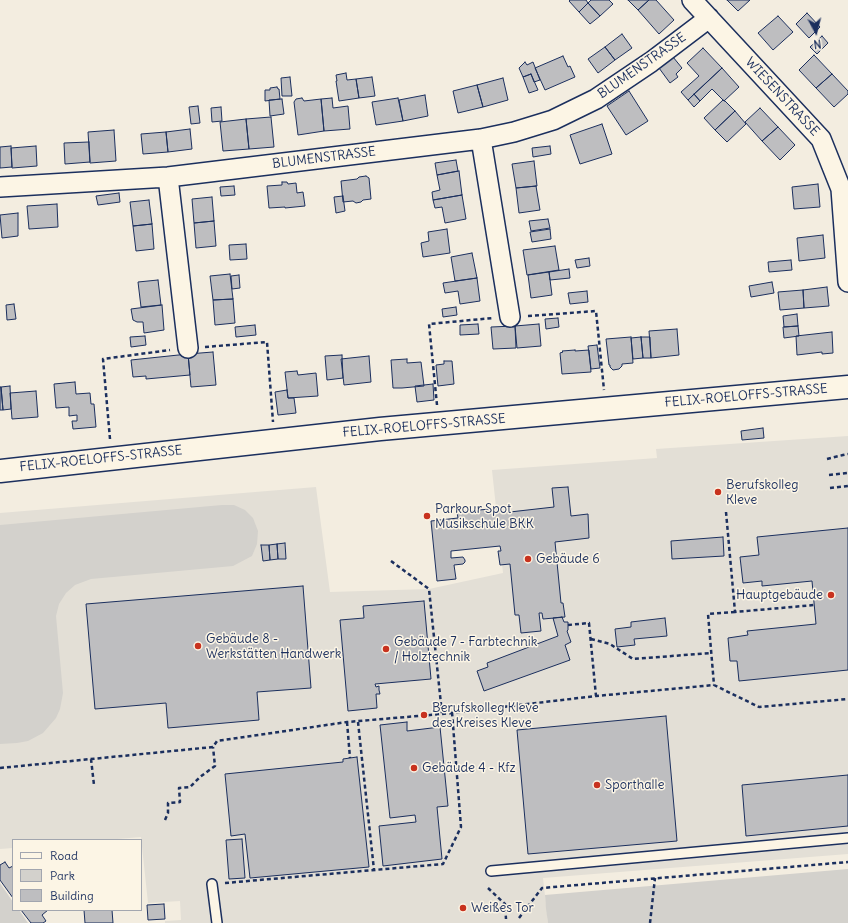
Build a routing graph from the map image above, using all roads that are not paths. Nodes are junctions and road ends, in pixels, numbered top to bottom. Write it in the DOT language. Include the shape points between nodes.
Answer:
graph roads {
  1 [pos="692,0"];
  2 [pos="709,18"];
  3 [pos="481,139"];
  4 [pos="168,177"];
  5 [pos="0,187"];
  6 [pos="848,282"];
  7 [pos="510,317"];
  8 [pos="188,348"];
  9 [pos="848,387"];
  10 [pos="0,471"];
  11 [pos="848,838"];
  12 [pos="491,871"];
  13 [pos="212,884"];
  14 [pos="216,923"];
  1 -- 2 [label="street, WIESENSTRASSE"];
  2 -- 3 [label="street, BLUMENSTRASSE" via="596,99 553,120"];
  2 -- 6 [label="street, WIESENSTRASSE" via="821,139 841,189"];
  3 -- 4 [label="street, BLUMENSTRASSE"];
  3 -- 7 [label="street"];
  4 -- 5 [label="street, BLUMENSTRASSE"];
  4 -- 8 [label="street"];
  9 -- 10 [label="street, FELIX-ROELOFFS-STRASSE" via="380,429"];
  11 -- 12 [label="lane"];
  13 -- 14 [label="lane"];
}
